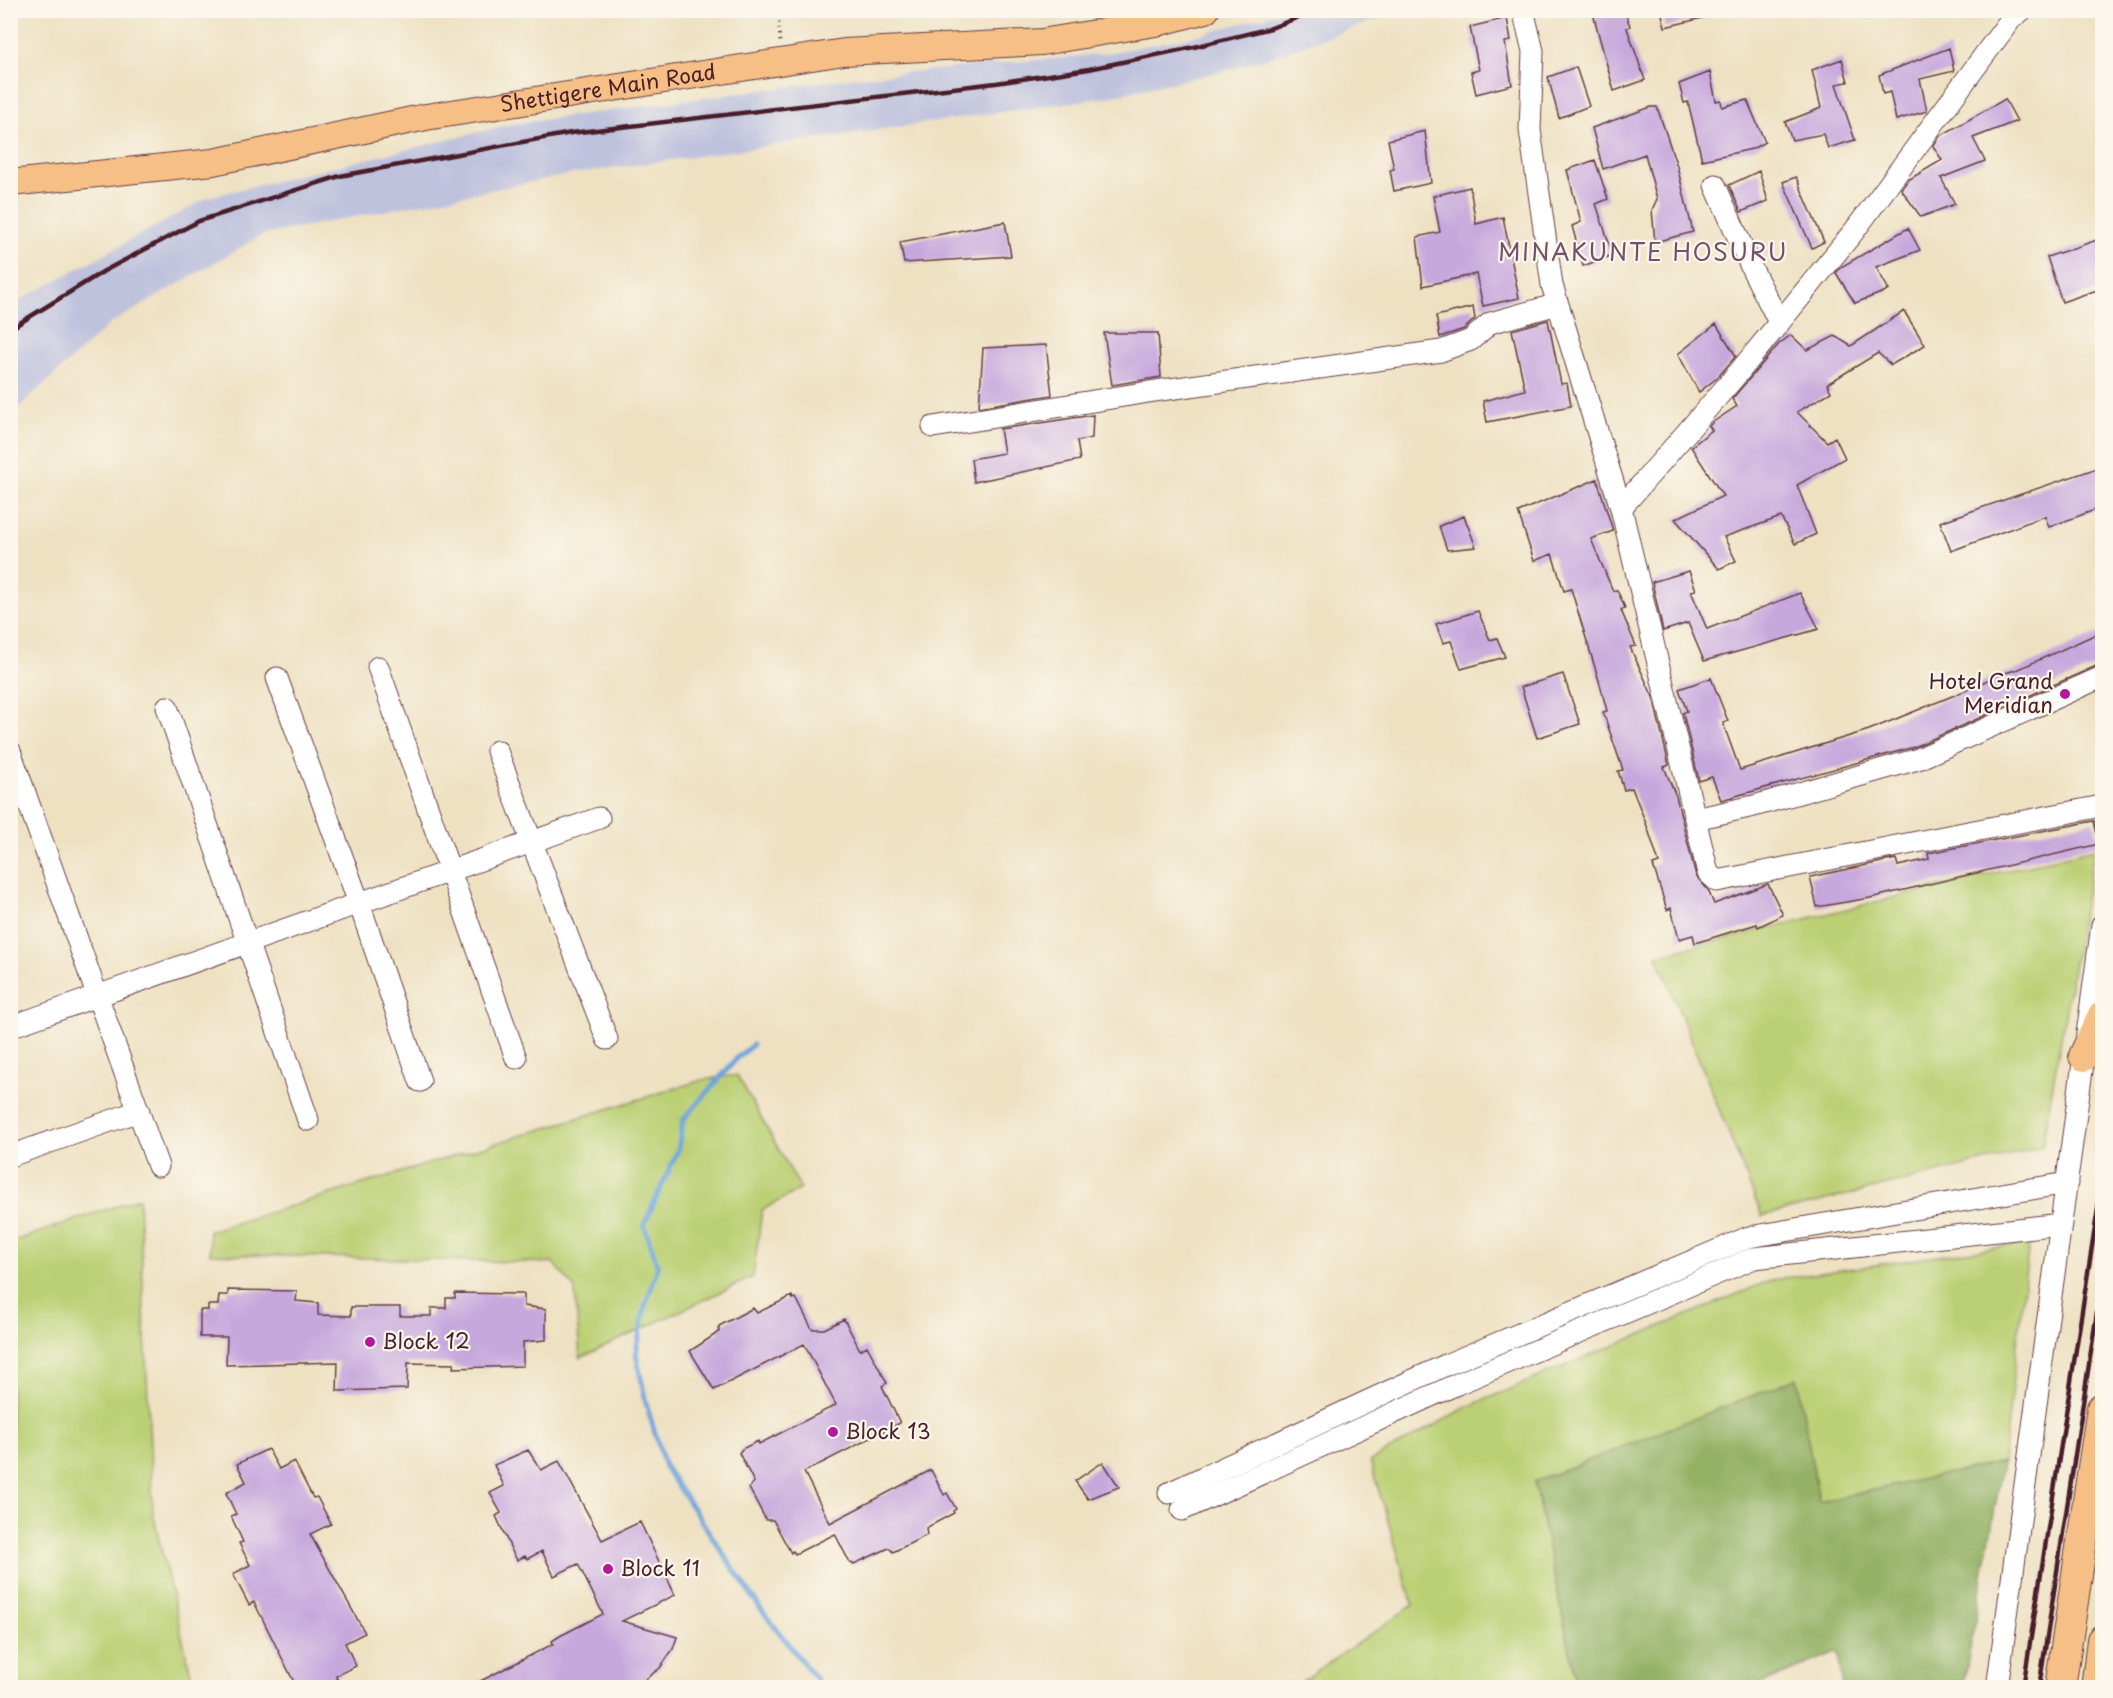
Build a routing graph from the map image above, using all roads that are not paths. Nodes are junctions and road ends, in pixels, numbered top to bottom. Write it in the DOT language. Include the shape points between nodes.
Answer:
graph roads {
  1 [pos="1206,10"];
  2 [pos="1523,10"];
  3 [pos="2012,13"];
  4 [pos="10,183"];
  5 [pos="1714,184"];
  6 [pos="1558,304"];
  7 [pos="1779,322"];
  8 [pos="933,427"];
  9 [pos="1621,508"];
  10 [pos="378,668"];
  11 [pos="2103,677"];
  12 [pos="277,678"];
  13 [pos="167,707"];
  14 [pos="10,751"];
  15 [pos="497,751"];
  16 [pos="2103,806"];
  17 [pos="599,818"];
  18 [pos="1695,819"];
  19 [pos="533,841"];
  20 [pos="448,872"];
  21 [pos="359,903"];
  22 [pos="2103,926"];
  23 [pos="247,943"];
  24 [pos="98,996"];
  25 [pos="2103,1017"];
  26 [pos="10,1027"];
  27 [pos="607,1039"];
  28 [pos="2084,1056"];
  29 [pos="516,1058"];
  30 [pos="420,1081"];
  31 [pos="139,1112"];
  32 [pos="308,1120"];
  33 [pos="10,1156"];
  34 [pos="158,1166"];
  35 [pos="2067,1183"];
  36 [pos="2061,1224"];
  37 [pos="1753,1236"];
  38 [pos="1758,1258"];
  39 [pos="2103,1408"];
  40 [pos="1169,1493"];
  41 [pos="1182,1510"];
  42 [pos="2103,1640"];
  43 [pos="1996,1688"];
  44 [pos="2060,1688"];
  45 [pos="2096,1688"];
  1 -- 4 [label="main road, Shettigere Main Road" via="1161,22 1042,42 844,52 426,117 213,162"];
  2 -- 6 [label="street" via="1533,51 1530,130"];
  3 -- 7 [label="street" via="1855,230"];
  5 -- 7 [label="street"];
  6 -- 8 [label="street" via="1490,323 1471,340 1441,351"];
  6 -- 9 [label="street"];
  7 -- 9 [label="street"];
  9 -- 18 [label="street"];
  10 -- 20 [label="street"];
  11 -- 18 [label="street" via="1918,759"];
  12 -- 21 [label="street"];
  13 -- 23 [label="street"];
  14 -- 24 [label="street"];
  15 -- 19 [label="street"];
  16 -- 18 [label="street" via="1718,881 1708,873"];
  17 -- 19 [label="street"];
  19 -- 20 [label="street"];
  19 -- 27 [label="street"];
  20 -- 21 [label="street"];
  20 -- 29 [label="street"];
  21 -- 23 [label="street"];
  21 -- 30 [label="street"];
  22 -- 28 [label="street"];
  23 -- 24 [label="street"];
  23 -- 32 [label="street"];
  24 -- 26 [label="street"];
  24 -- 31 [label="street"];
  25 -- 28 [label="highway"];
  28 -- 35 [label="street"];
  31 -- 33 [label="street"];
  31 -- 34 [label="street"];
  35 -- 36 [label="street"];
  35 -- 37 [label="street"];
  36 -- 38 [label="street"];
  36 -- 43 [label="street"];
  37 -- 38 [label="street"];
  37 -- 40 [label="street" via="1448,1364"];
  38 -- 41 [label="street" via="1457,1384"];
  39 -- 44 [label="highway"];
  42 -- 45 [label="highway"];
}
